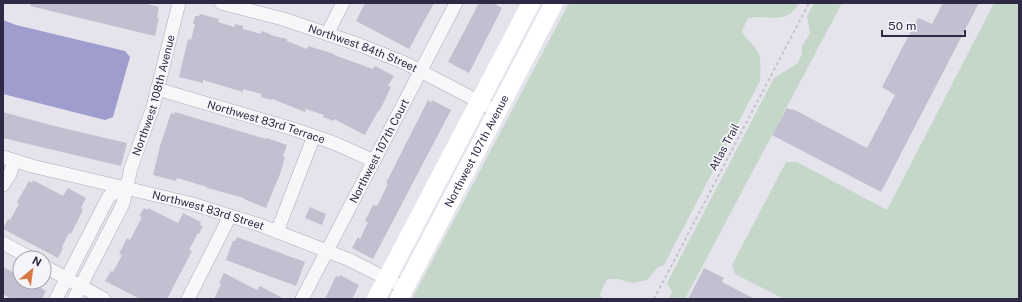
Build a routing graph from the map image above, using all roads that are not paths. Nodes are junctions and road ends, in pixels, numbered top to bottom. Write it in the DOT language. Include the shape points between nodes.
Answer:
graph roads {
  1 [pos="179,3"];
  2 [pos="221,3"];
  3 [pos="343,3"];
  4 [pos="456,3"];
  5 [pos="531,3"];
  6 [pos="554,3"];
  7 [pos="327,34"];
  8 [pos="421,71"];
  9 [pos="157,89"];
  10 [pos="479,101"];
  11 [pos="497,111"];
  12 [pos="314,136"];
  13 [pos="9,159"];
  14 [pos="374,161"];
  15 [pos="3,185"];
  16 [pos="126,187"];
  17 [pos="230,216"];
  18 [pos="277,232"];
  19 [pos="3,243"];
  20 [pos="16,250"];
  21 [pos="326,251"];
  22 [pos="52,271"];
  23 [pos="387,278"];
  24 [pos="67,279"];
  25 [pos="81,286"];
  26 [pos="402,294"];
  27 [pos="56,299"];
  28 [pos="74,299"];
  29 [pos="104,299"];
  30 [pos="188,299"];
  31 [pos="302,299"];
  32 [pos="376,299"];
  1 -- 9 [label="street, Northwest 108th Avenue"];
  2 -- 7 [label="street, Northwest 84th Street" via="283,19"];
  3 -- 7 [label="street"];
  4 -- 8 [label="street, Northwest 107th Court"];
  5 -- 10 [label="main road, Northwest 107th Avenue"];
  6 -- 11 [label="main road, Northwest 107th Avenue"];
  7 -- 8 [label="street, Northwest 84th Street"];
  8 -- 10 [label="street, Northwest 84th Street"];
  8 -- 14 [label="street, Northwest 107th Court"];
  9 -- 12 [label="street, Northwest 83rd Terrace"];
  9 -- 16 [label="street, Northwest 108th Avenue"];
  10 -- 11 [label="street, Northwest 84th Street"];
  10 -- 23 [label="main road, Northwest 107th Avenue"];
  11 -- 26 [label="main road, Northwest 107th Avenue"];
  12 -- 14 [label="street, Northwest 83rd Terrace"];
  12 -- 18 [label="street"];
  13 -- 15 [label="street" via="10,174"];
  13 -- 16 [label="street, Northwest 83rd Street"];
  14 -- 21 [label="street, Northwest 107th Court"];
  16 -- 17 [label="street, Northwest 83rd Street"];
  16 -- 24 [label="street" via="109,196"];
  16 -- 25 [label="street, Northwest 108th Avenue" via="123,204"];
  17 -- 18 [label="street, Northwest 83rd Street"];
  17 -- 30 [label="street"];
  18 -- 21 [label="street, Northwest 83rd Street"];
  19 -- 20 [label="street"];
  21 -- 23 [label="street, Northwest 83rd Street"];
  21 -- 31 [label="street, Northwest 107th Court"];
  22 -- 24 [label="street"];
  23 -- 26 [label="street, Northwest 83rd Street"];
  23 -- 32 [label="main road, Northwest 107th Avenue"];
  24 -- 25 [label="street"];
  24 -- 27 [label="street"];
  25 -- 28 [label="street, Northwest 108th Avenue"];
  25 -- 29 [label="street"];
}
